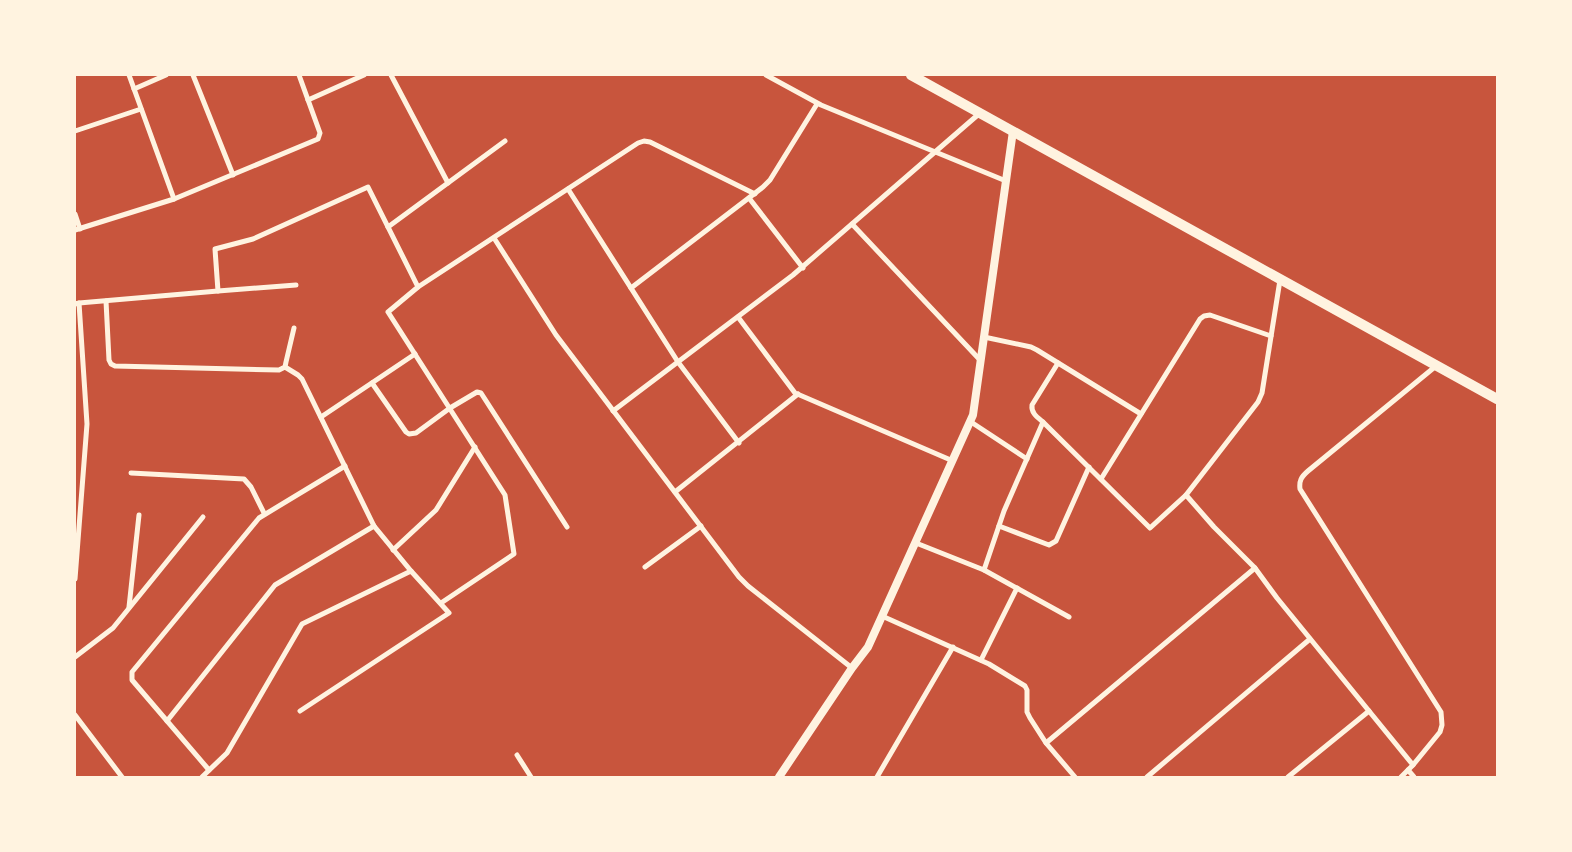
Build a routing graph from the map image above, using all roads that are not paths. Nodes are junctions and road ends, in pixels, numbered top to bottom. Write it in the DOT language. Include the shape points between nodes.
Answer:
graph roads {
  1 [pos="129,75"];
  2 [pos="166,75"];
  3 [pos="193,75"];
  4 [pos="299,75"];
  5 [pos="364,75"];
  6 [pos="391,75"];
  7 [pos="766,75"];
  8 [pos="911,75"];
  9 [pos="134,89"];
  10 [pos="308,100"];
  11 [pos="818,104"];
  12 [pos="141,109"];
  13 [pos="980,113"];
  14 [pos="75,131"];
  15 [pos="1013,131"];
  16 [pos="505,141"];
  17 [pos="936,151"];
  18 [pos="233,175"];
  19 [pos="1006,181"];
  20 [pos="448,183"];
  21 [pos="568,189"];
  22 [pos="755,194"];
  23 [pos="749,198"];
  24 [pos="174,199"];
  25 [pos="75,214"];
  26 [pos="852,224"];
  27 [pos="388,227"];
  28 [pos="78,230"];
  29 [pos="494,238"];
  30 [pos="803,268"];
  31 [pos="1280,280"];
  32 [pos="296,285"];
  33 [pos="418,287"];
  34 [pos="631,288"];
  35 [pos="218,291"];
  36 [pos="106,301"];
  37 [pos="77,304"];
  38 [pos="738,317"];
  39 [pos="294,328"];
  40 [pos="1271,336"];
  41 [pos="984,338"];
  42 [pos="415,354"];
  43 [pos="981,361"];
  44 [pos="678,362"];
  45 [pos="1058,363"];
  46 [pos="1436,365"];
  47 [pos="285,366"];
  48 [pos="372,384"];
  49 [pos="798,394"];
  50 [pos="1497,399"];
  51 [pos="450,408"];
  52 [pos="613,411"];
  53 [pos="1141,414"];
  54 [pos="321,417"];
  55 [pos="971,422"];
  56 [pos="1043,422"];
  57 [pos="739,443"];
  58 [pos="474,447"];
  59 [pos="1027,459"];
  60 [pos="953,461"];
  61 [pos="345,466"];
  62 [pos="1089,467"];
  63 [pos="131,473"];
  64 [pos="1101,479"];
  65 [pos="675,492"];
  66 [pos="1186,495"];
  67 [pos="264,513"];
  68 [pos="139,515"];
  69 [pos="203,517"];
  70 [pos="374,526"];
  71 [pos="700,526"];
  72 [pos="999,526"];
  73 [pos="567,527"];
  74 [pos="916,543"];
  75 [pos="393,550"];
  76 [pos="645,567"];
  77 [pos="1255,568"];
  78 [pos="984,570"];
  79 [pos="411,571"];
  80 [pos="75,579"];
  81 [pos="1016,588"];
  82 [pos="440,603"];
  83 [pos="129,608"];
  84 [pos="882,616"];
  85 [pos="1069,616"];
  86 [pos="1310,639"];
  87 [pos="953,647"];
  88 [pos="75,657"];
  89 [pos="981,660"];
  90 [pos="852,668"];
  91 [pos="300,711"];
  92 [pos="1369,711"];
  93 [pos="75,714"];
  94 [pos="168,721"];
  95 [pos="1046,743"];
  96 [pos="517,755"];
  97 [pos="1413,765"];
  98 [pos="209,770"];
  99 [pos="1408,770"];
  100 [pos="122,777"];
  101 [pos="202,777"];
  102 [pos="531,777"];
  103 [pos="779,777"];
  104 [pos="877,777"];
  105 [pos="1075,777"];
  106 [pos="1147,777"];
  107 [pos="1288,777"];
  108 [pos="1400,777"];
  109 [pos="1414,777"];
  1 -- 9 [label="street"];
  2 -- 9 [label="street"];
  3 -- 18 [label="street"];
  4 -- 10 [label="street"];
  5 -- 10 [label="street"];
  6 -- 20 [label="street"];
  7 -- 11 [label="street"];
  8 -- 13 [label="highway"];
  9 -- 12 [label="street"];
  10 -- 18 [label="street" via="320,133 318,139"];
  11 -- 17 [label="street"];
  11 -- 22 [label="street" via="770,180"];
  12 -- 14 [label="street"];
  12 -- 24 [label="street"];
  13 -- 15 [label="highway"];
  13 -- 17 [label="street"];
  15 -- 19 [label="street"];
  15 -- 31 [label="highway"];
  16 -- 20 [label="street"];
  17 -- 19 [label="street"];
  17 -- 26 [label="street"];
  18 -- 24 [label="street"];
  19 -- 41 [label="street"];
  20 -- 27 [label="street"];
  21 -- 22 [label="street" via="644,141"];
  21 -- 29 [label="street"];
  21 -- 34 [label="street"];
  22 -- 23 [label="street"];
  23 -- 30 [label="street"];
  23 -- 34 [label="street"];
  24 -- 28 [label="street"];
  25 -- 28 [label="street"];
  26 -- 30 [label="street"];
  26 -- 43 [label="street"];
  27 -- 33 [label="street"];
  27 -- 35 [label="street" via="368,187 253,239 215,249"];
  29 -- 33 [label="street"];
  29 -- 52 [label="street" via="551,328"];
  30 -- 38 [label="street"];
  31 -- 40 [label="street"];
  31 -- 46 [label="highway"];
  32 -- 35 [label="street"];
  33 -- 42 [label="street" via="388,312"];
  34 -- 44 [label="street"];
  35 -- 36 [label="street"];
  36 -- 37 [label="street"];
  36 -- 47 [label="street" via="109,360 115,366 279,370"];
  37 -- 80 [label="street" via="87,424"];
  38 -- 44 [label="street"];
  38 -- 49 [label="street"];
  39 -- 47 [label="street"];
  40 -- 53 [label="street" via="1210,315 1204,316"];
  40 -- 66 [label="street" via="1258,402"];
  41 -- 43 [label="street"];
  41 -- 45 [label="street" via="1031,347"];
  42 -- 48 [label="street"];
  42 -- 51 [label="street"];
  43 -- 55 [label="street"];
  44 -- 52 [label="street"];
  44 -- 57 [label="street"];
  45 -- 53 [label="street"];
  45 -- 56 [label="street" via="1032,405 1033,413"];
  46 -- 50 [label="highway"];
  46 -- 97 [label="street" via="1302,476 1299,482 1300,489 1441,712 1440,732"];
  47 -- 54 [label="street" via="302,379"];
  48 -- 51 [label="street" via="409,434 416,433"];
  48 -- 54 [label="street"];
  49 -- 57 [label="street"];
  49 -- 60 [label="street"];
  51 -- 58 [label="street"];
  51 -- 73 [label="street" via="481,392"];
  52 -- 65 [label="street"];
  53 -- 64 [label="street"];
  54 -- 61 [label="street"];
  55 -- 59 [label="street"];
  55 -- 60 [label="street"];
  56 -- 59 [label="street"];
  56 -- 62 [label="street"];
  57 -- 65 [label="street"];
  58 -- 75 [label="street" via="436,510"];
  58 -- 82 [label="street" via="505,495 514,554"];
  59 -- 72 [label="street"];
  60 -- 74 [label="street"];
  61 -- 67 [label="street"];
  61 -- 70 [label="street"];
  62 -- 64 [label="street"];
  62 -- 72 [label="street" via="1053,544"];
  63 -- 67 [label="street" via="240,478 248,482"];
  64 -- 66 [label="street" via="1150,528"];
  65 -- 71 [label="street"];
  66 -- 77 [label="street"];
  67 -- 94 [label="street" via="132,672 132,680"];
  68 -- 83 [label="street"];
  69 -- 83 [label="street"];
  70 -- 75 [label="street"];
  70 -- 94 [label="street" via="275,585"];
  71 -- 76 [label="street"];
  71 -- 90 [label="street" via="743,582"];
  72 -- 78 [label="street"];
  74 -- 78 [label="street"];
  74 -- 84 [label="street"];
  75 -- 79 [label="street"];
  77 -- 86 [label="street"];
  77 -- 95 [label="street"];
  78 -- 81 [label="street"];
  79 -- 82 [label="street"];
  79 -- 98 [label="street" via="302,624 227,753"];
  81 -- 85 [label="street"];
  81 -- 89 [label="street"];
  82 -- 91 [label="street" via="449,612"];
  83 -- 88 [label="street" via="108,633"];
  84 -- 87 [label="street"];
  84 -- 90 [label="street" via="868,647"];
  86 -- 92 [label="street"];
  86 -- 106 [label="street"];
  87 -- 89 [label="street"];
  87 -- 104 [label="street"];
  89 -- 95 [label="street" via="1025,686 1027,712"];
  90 -- 103 [label="street"];
  92 -- 97 [label="street"];
  92 -- 107 [label="street"];
  93 -- 100 [label="street"];
  94 -- 98 [label="street"];
  95 -- 105 [label="street"];
  96 -- 102 [label="street"];
  97 -- 99 [label="street"];
  98 -- 101 [label="street"];
  99 -- 108 [label="street"];
  99 -- 109 [label="street"];
}
